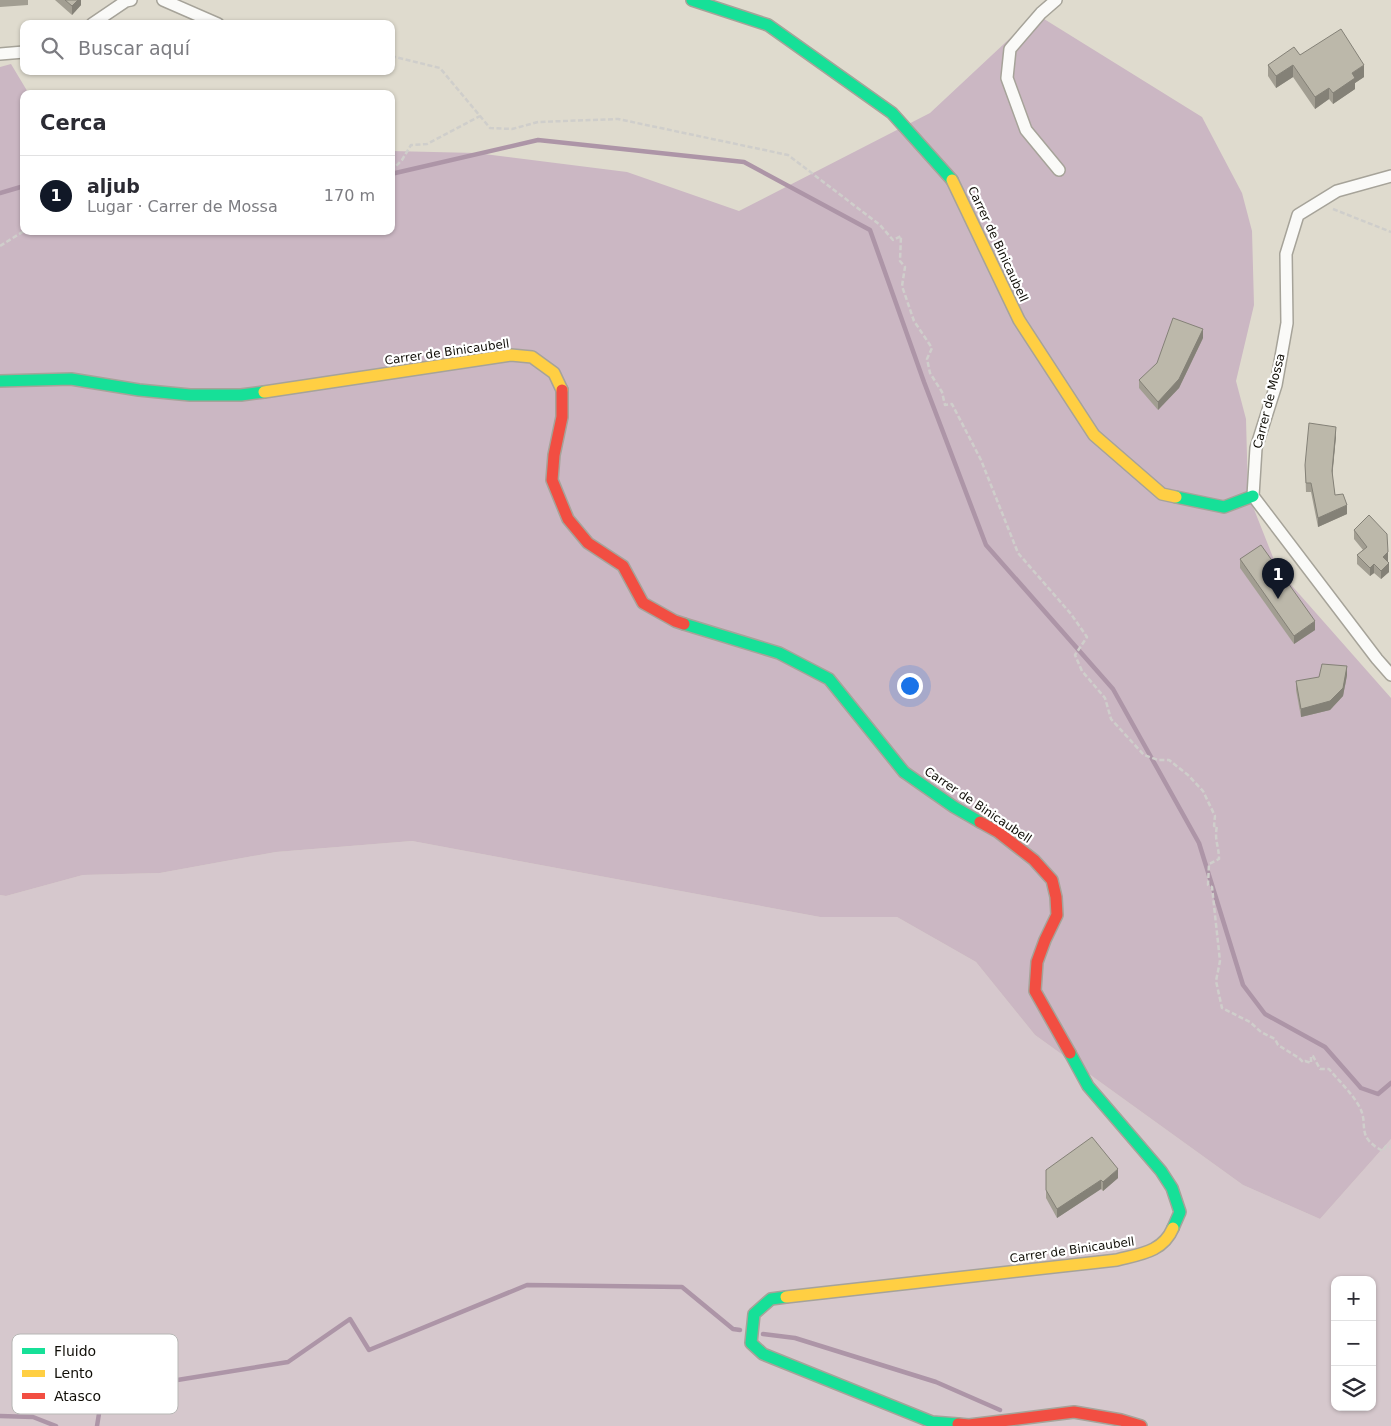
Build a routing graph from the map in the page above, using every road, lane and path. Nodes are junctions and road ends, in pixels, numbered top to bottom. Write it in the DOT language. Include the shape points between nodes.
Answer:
graph roads {
  1 [pos="131,0"];
  2 [pos="163,0"];
  3 [pos="692,0"];
  4 [pos="1056,0"];
  5 [pos="98,20"];
  6 [pos="209,20"];
  7 [pos="20,52"];
  8 [pos="0,54"];
  9 [pos="395,57"];
  10 [pos="480,116"];
  11 [pos="395,167"];
  12 [pos="1059,170"];
  13 [pos="1391,176"];
  14 [pos="1318,203"];
  15 [pos="1391,232"];
  16 [pos="20,234"];
  17 [pos="0,246"];
  18 [pos="0,380"];
  19 [pos="1253,496"];
  20 [pos="1391,675"];
  21 [pos="1391,1147"];
  22 [pos="1141,1426"];
  1 -- 5 [label="street"];
  2 -- 6 [label="street"];
  3 -- 19 [label="street, Carrer de Binicaubell" via="768,25 892,113 954,182 1019,320 1094,435 1162,494 1224,507"];
  4 -- 12 [label="street" via="1010,49 1007,78 1026,130"];
  7 -- 8 [label="street"];
  9 -- 10 [label="path" via="440,68"];
  10 -- 11 [label="path" via="427,144 411,145"];
  10 -- 21 [label="path" via="490,128 512,129 538,122 618,119 788,155 880,225 893,240 901,236 900,261 905,266 902,286 914,321 932,348 928,359 930,373 946,405 952,404 981,460 1018,553 1071,614 1086,637 1075,655 1082,671 1105,698 1112,719 1144,755 1169,760 1188,775 1204,791 1215,816 1219,859 1209,864 1208,885 1212,887 1220,960 1216,981 1222,1008 1250,1022 1303,1062 1311,1063 1312,1056 1320,1069 1329,1069 1360,1107 1365,1136 1374,1146 1384,1150 1386,1146"];
  13 -- 14 [label="street, Carrer de Mossa" via="1338,191"];
  14 -- 15 [label="path"];
  14 -- 19 [label="street, Carrer de Mossa" via="1298,214 1286,254 1287,323 1276,385 1256,448"];
  16 -- 17 [label="path"];
  18 -- 22 [label="street, Carrer de Binicaubell" via="71,379 190,395 241,395 511,355 532,357 554,373 562,388 562,417 552,480 568,519 588,542 623,566 643,603 675,621 779,653 828,679 904,772 954,807 998,832 1034,860 1052,880 1057,915 1036,962 1035,991 1088,1086 1160,1171 1172,1188 1180,1212 1170,1236 1153,1251 1117,1260 771,1300 754,1314 751,1342 763,1354 932,1422 969,1424 1074,1412"];
  19 -- 20 [label="street"];
}
